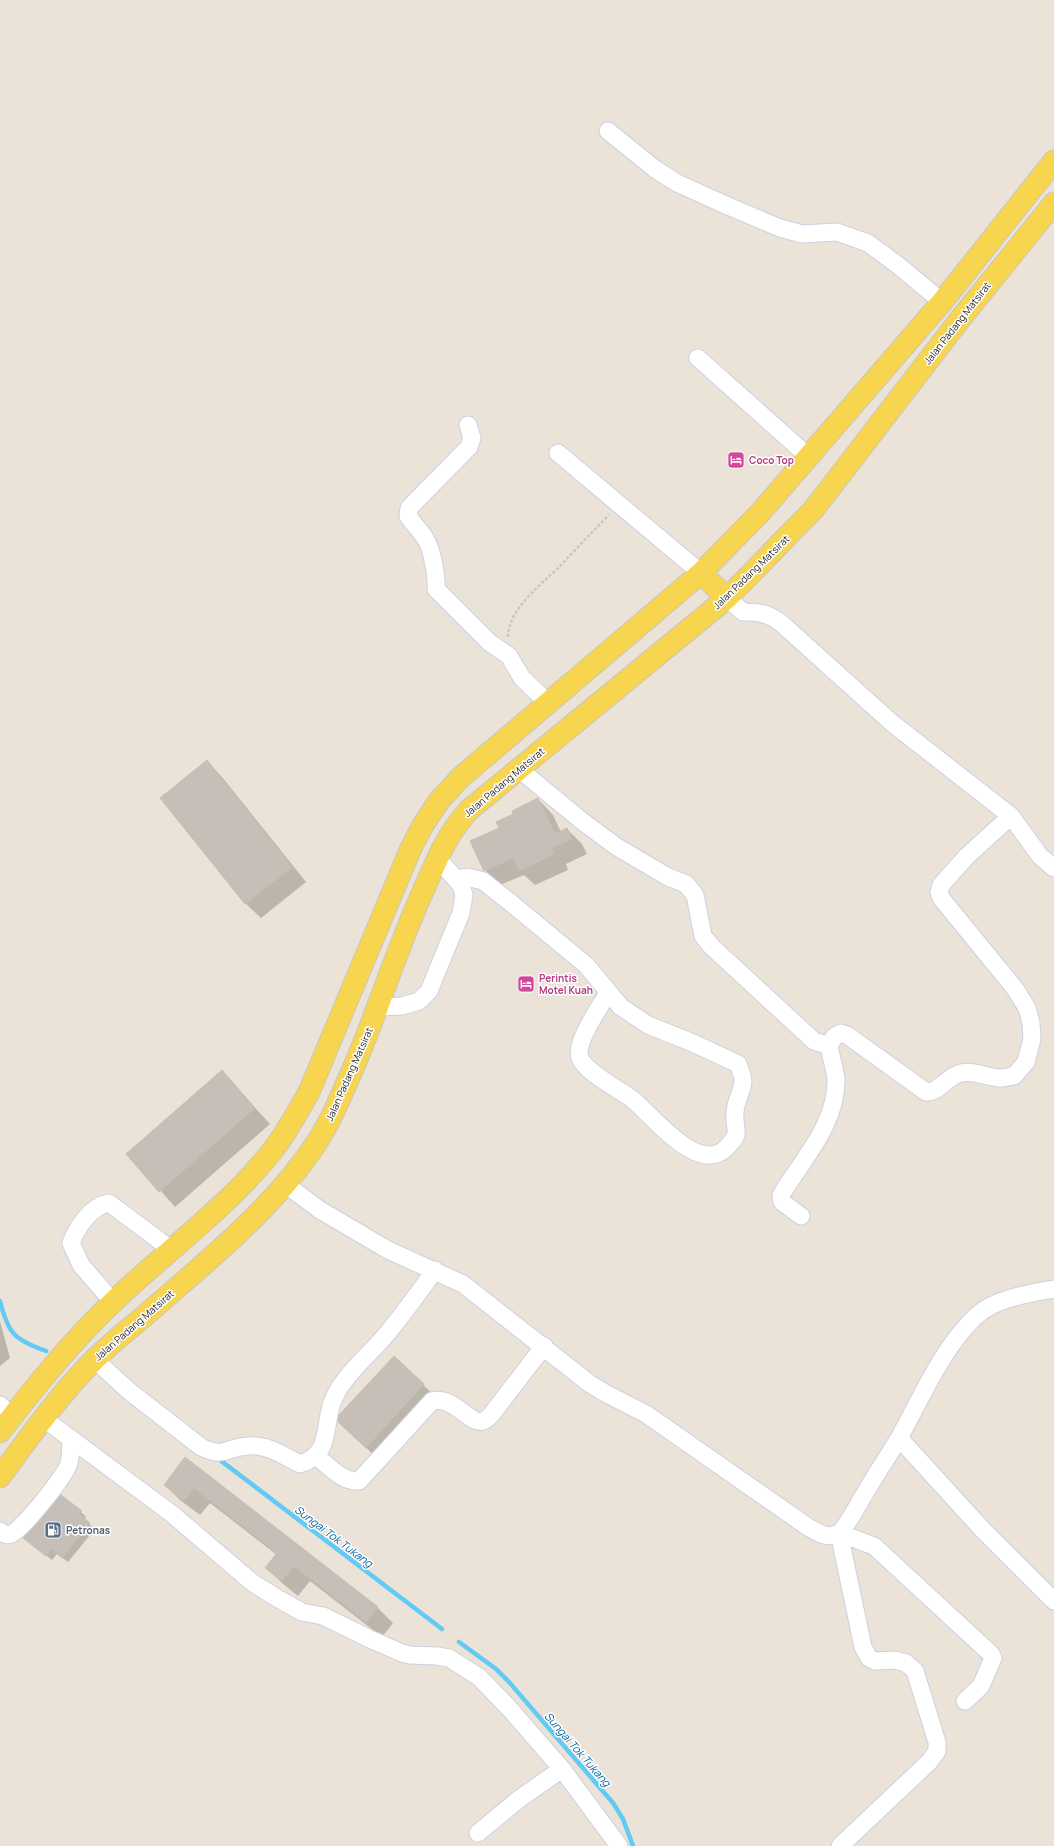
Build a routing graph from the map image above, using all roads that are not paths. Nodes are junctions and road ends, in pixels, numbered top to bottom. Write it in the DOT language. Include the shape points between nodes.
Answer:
graph roads {
  1 [pos="608,131"];
  2 [pos="1054,161"];
  3 [pos="1054,203"];
  4 [pos="942,302"];
  5 [pos="698,358"];
  6 [pos="468,425"];
  7 [pos="558,453"];
  8 [pos="809,457"];
  9 [pos="701,573"];
  10 [pos="727,598"];
  11 [pos="548,703"];
  12 [pos="519,769"];
  13 [pos="1011,816"];
  14 [pos="438,859"];
  15 [pos="1054,868"];
  16 [pos="456,879"];
  17 [pos="608,992"];
  18 [pos="378,1007"];
  19 [pos="829,1046"];
  20 [pos="285,1184"];
  21 [pos="801,1216"];
  22 [pos="172,1250"];
  23 [pos="436,1270"];
  24 [pos="1054,1289"];
  25 [pos="113,1302"];
  26 [pos="544,1346"];
  27 [pos="94,1359"];
  28 [pos="4,1418"];
  29 [pos="43,1418"];
  30 [pos="899,1438"];
  31 [pos="71,1439"];
  32 [pos="316,1456"];
  33 [pos="0,1477"];
  34 [pos="0,1531"];
  35 [pos="839,1533"];
  36 [pos="1054,1601"];
  37 [pos="966,1701"];
  38 [pos="562,1769"];
  39 [pos="478,1833"];
  40 [pos="620,1846"];
  41 [pos="840,1846"];
  1 -- 4 [label="street" via="672,180 728,206 802,234 837,232 868,243"];
  2 -- 4 [label="main road"];
  3 -- 10 [label="main road, Jalan Padang Matsirat" via="960,318 814,509"];
  4 -- 8 [label="main road"];
  5 -- 8 [label="street"];
  6 -- 11 [label="street" via="472,438 469,447 408,508 408,516 429,545 436,589 489,642 509,656 522,678"];
  7 -- 9 [label="street"];
  8 -- 9 [label="main road" via="759,514"];
  9 -- 10 [label="main road"];
  9 -- 11 [label="main road"];
  10 -- 12 [label="main road, Jalan Padang Matsirat"];
  10 -- 13 [label="street" via="743,612 769,614 781,623 892,723"];
  11 -- 22 [label="main road" via="461,777 439,801 411,848 298,1113 269,1155 238,1189"];
  12 -- 14 [label="main road, Jalan Padang Matsirat" via="456,824 445,841"];
  12 -- 19 [label="street" via="617,847 668,877 686,884 695,895 703,936 712,947 814,1041"];
  13 -- 15 [label="street" via="1040,856"];
  13 -- 19 [label="street" via="967,856 941,885 939,892 941,898 1016,990 1027,1008 1032,1023 1032,1038 1026,1062 1014,1076 1002,1078 973,1072 960,1074 947,1080 934,1091 926,1092 847,1035 841,1033 834,1037"];
  14 -- 16 [label="street"];
  14 -- 18 [label="main road, Jalan Padang Matsirat" via="408,925"];
  16 -- 17 [label="street" via="467,877 482,881 582,961"];
  16 -- 18 [label="street" via="464,895 461,914 429,991 419,1001 402,1006"];
  17 -- 17 [label="street" via="585,1033 579,1049 580,1059 596,1076 632,1100 678,1141 698,1154 711,1156 721,1153 736,1134 735,1106 743,1080 738,1064 648,1025 621,1007"];
  18 -- 20 [label="main road, Jalan Padang Matsirat" via="335,1109 319,1140"];
  19 -- 21 [label="street" via="836,1078 830,1113 813,1147 781,1195 782,1202"];
  20 -- 23 [label="street" via="320,1210 358,1233 388,1250"];
  20 -- 27 [label="main road, Jalan Padang Matsirat" via="228,1242"];
  22 -- 25 [label="main road"];
  22 -- 25 [label="street" via="109,1203 93,1211 76,1231 71,1243 82,1265"];
  23 -- 26 [label="street" via="463,1284"];
  23 -- 32 [label="street" via="340,1389 332,1405 326,1432"];
  24 -- 30 [label="street" via="993,1304 976,1316 954,1341 929,1381"];
  25 -- 28 [label="main road"];
  26 -- 32 [label="street" via="491,1415 483,1421 477,1422 448,1402 439,1399 432,1401 359,1481 344,1478"];
  26 -- 35 [label="street" via="590,1384 646,1414 819,1534 829,1536"];
  27 -- 29 [label="main road, Jalan Padang Matsirat"];
  27 -- 32 [label="street" via="129,1391 201,1447 213,1453 249,1445 271,1449 300,1464"];
  29 -- 31 [label="street"];
  29 -- 33 [label="main road, Jalan Padang Matsirat"];
  30 -- 35 [label="street"];
  30 -- 36 [label="street" via="982,1529"];
  31 -- 34 [label="street" via="69,1464 60,1481 23,1525 12,1534 5,1535"];
  31 -- 38 [label="street" via="172,1514 253,1583 276,1598 302,1612 323,1616 410,1656 449,1658 479,1677"];
  35 -- 37 [label="street" via="874,1546 991,1654 993,1658 981,1686"];
  35 -- 41 [label="street" via="863,1647 869,1658 875,1661 895,1660 906,1663 915,1671 937,1742 937,1751 929,1762"];
  38 -- 39 [label="street" via="519,1799"];
  38 -- 40 [label="street"];
}
